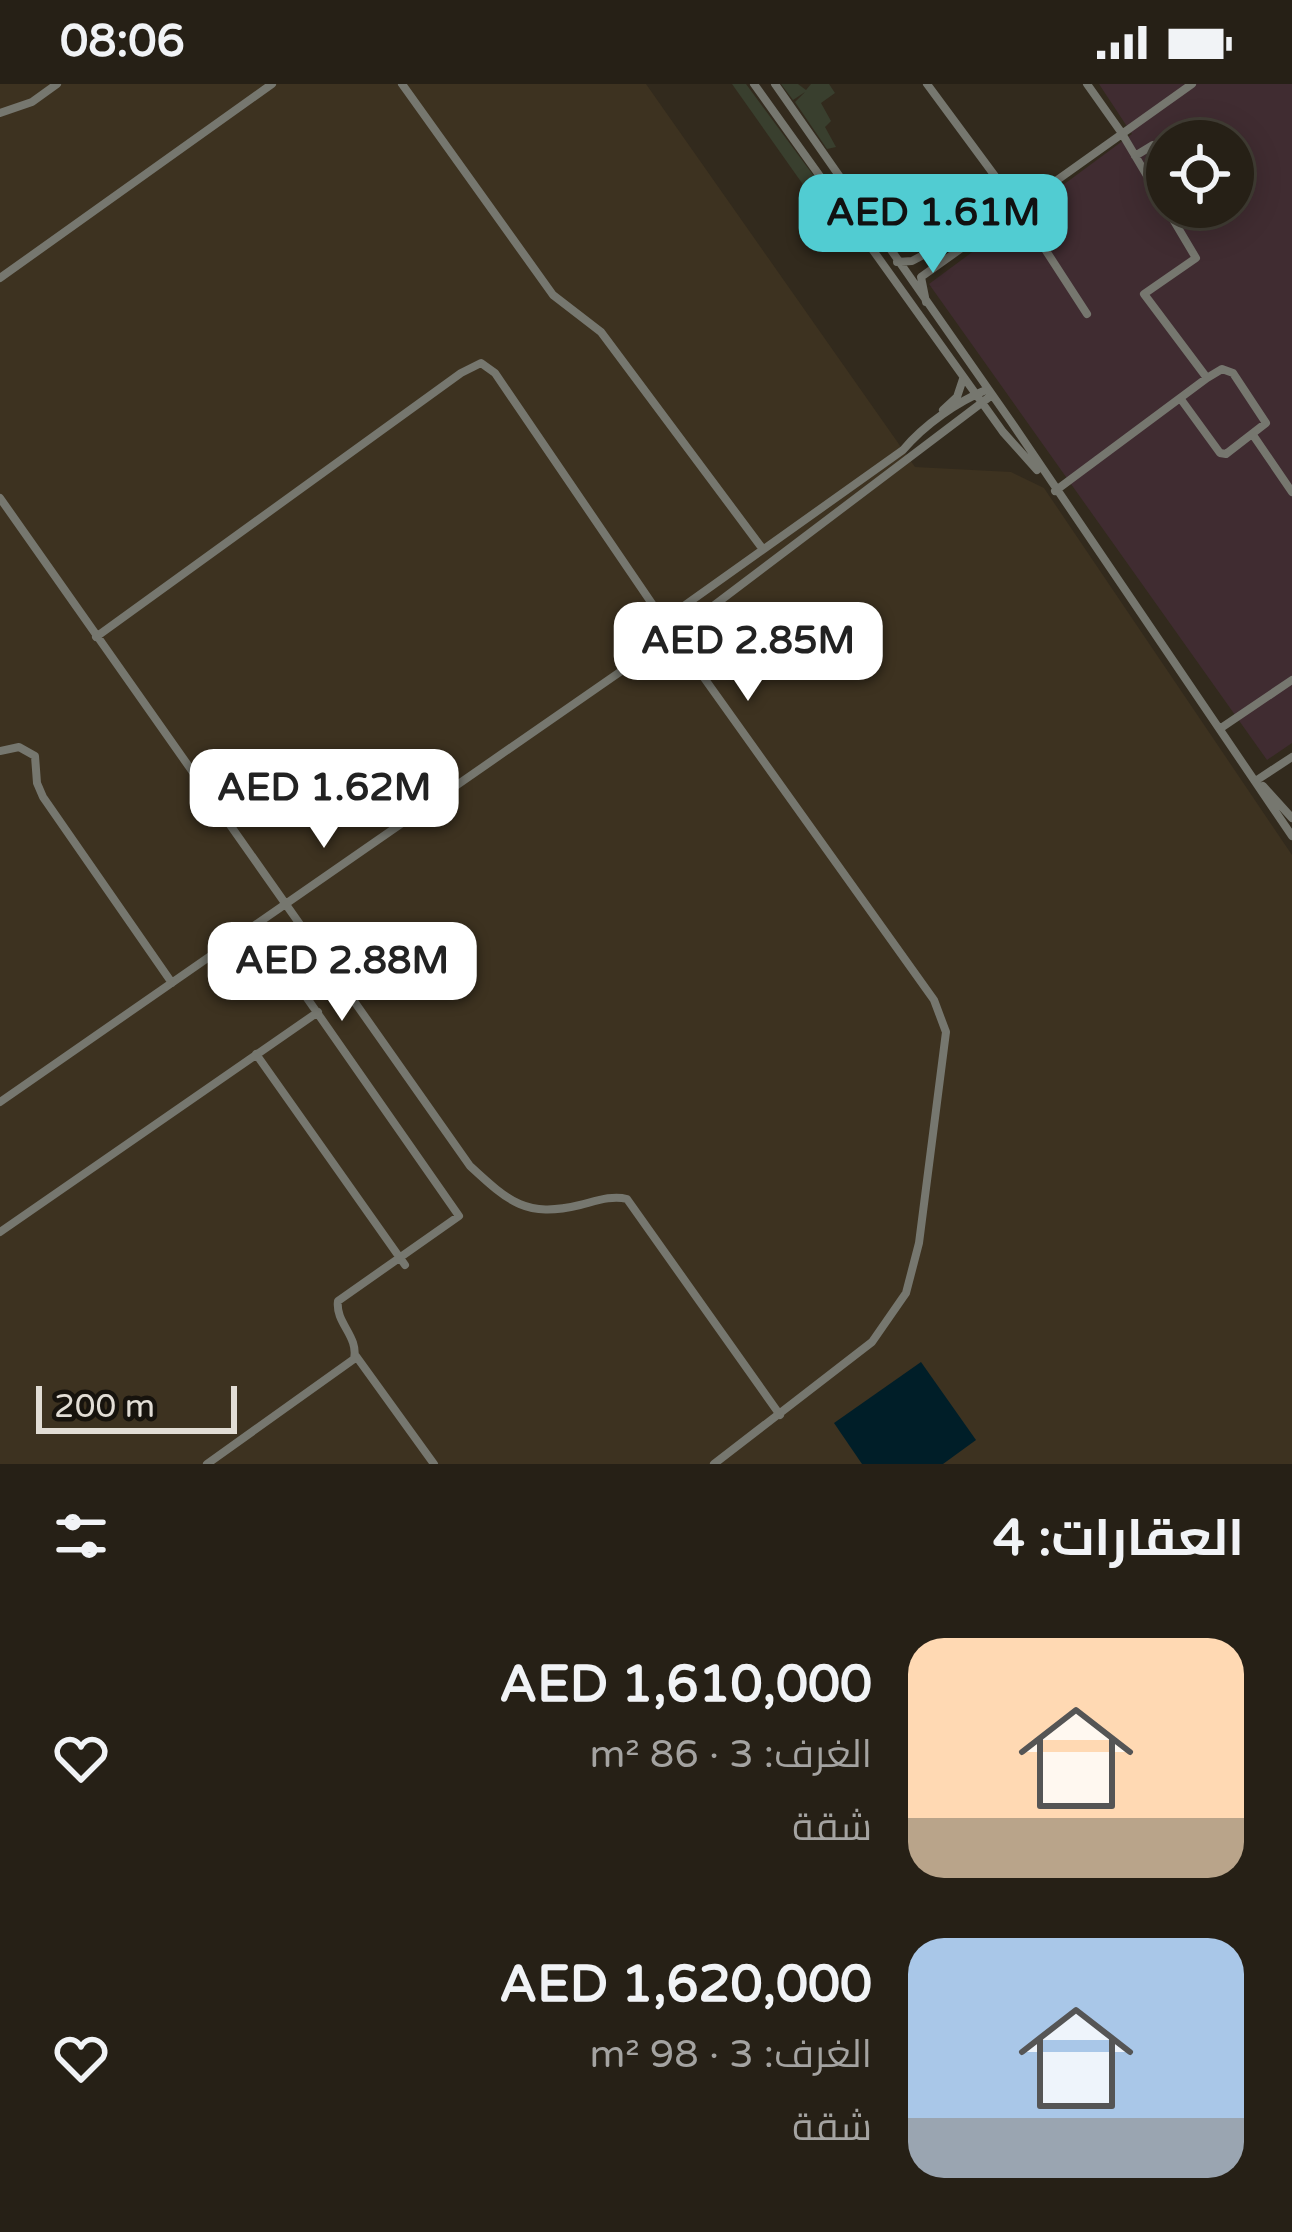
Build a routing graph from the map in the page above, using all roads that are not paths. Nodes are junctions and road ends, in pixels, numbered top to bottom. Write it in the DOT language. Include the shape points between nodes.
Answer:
graph roads {
  1 [pos="57,84"];
  2 [pos="272,84"];
  3 [pos="402,84"];
  4 [pos="754,84"];
  5 [pos="775,84"];
  6 [pos="927,84"];
  7 [pos="1087,84"];
  8 [pos="1192,84"];
  9 [pos="0,113"];
  10 [pos="1121,132"];
  11 [pos="1146,150"];
  12 [pos="1136,156"];
  13 [pos="1146,173"];
  14 [pos="1017,206"];
  15 [pos="1178,228"];
  16 [pos="897,262"];
  17 [pos="0,278"];
  18 [pos="926,304"];
  19 [pos="1087,314"];
  20 [pos="964,377"];
  21 [pos="1208,378"];
  22 [pos="990,392"];
  23 [pos="979,398"];
  24 [pos="1180,398"];
  25 [pos="916,435"];
  26 [pos="1253,435"];
  27 [pos="1055,491"];
  28 [pos="1292,492"];
  29 [pos="0,498"];
  30 [pos="762,548"];
  31 [pos="672,633"];
  32 [pos="96,637"];
  33 [pos="1292,680"];
  34 [pos="1221,728"];
  35 [pos="0,752"];
  36 [pos="1292,757"];
  37 [pos="1257,780"];
  38 [pos="1292,818"];
  39 [pos="1292,836"];
  40 [pos="285,906"];
  41 [pos="256,925"];
  42 [pos="172,982"];
  43 [pos="319,1012"];
  44 [pos="256,1054"];
  45 [pos="0,1102"];
  46 [pos="0,1232"];
  47 [pos="402,1262"];
  48 [pos="355,1355"];
  49 [pos="780,1414"];
  50 [pos="207,1464"];
  51 [pos="434,1464"];
  52 [pos="715,1464"];
  1 -- 9 [label="street"];
  2 -- 17 [label="street"];
  3 -- 30 [label="street" via="553,296 601,332"];
  4 -- 20 [label="street"];
  5 -- 16 [label="street"];
  6 -- 14 [label="street"];
  7 -- 10 [label="street"];
  8 -- 10 [label="street"];
  10 -- 12 [label="street"];
  10 -- 14 [label="street"];
  11 -- 12 [label="street"];
  12 -- 13 [label="street"];
  14 -- 16 [label="street"];
  14 -- 18 [label="street" via="921,278"];
  14 -- 19 [label="street"];
  15 -- 21 [label="street" via="1196,258 1144,294"];
  16 -- 18 [label="street"];
  18 -- 22 [label="street"];
  20 -- 23 [label="street"];
  20 -- 25 [label="street" via="957,397"];
  21 -- 24 [label="street"];
  21 -- 26 [label="street" via="1222,369 1233,373 1265,417"];
  22 -- 23 [label="street"];
  22 -- 27 [label="street"];
  23 -- 25 [label="street"];
  23 -- 27 [label="street"];
  23 -- 31 [label="street"];
  24 -- 26 [label="street" via="1220,453"];
  24 -- 27 [label="street"];
  25 -- 30 [label="street"];
  26 -- 28 [label="street"];
  27 -- 34 [label="street"];
  29 -- 32 [label="street"];
  30 -- 31 [label="street" via="681,608"];
  31 -- 32 [label="street" via="481,363"];
  31 -- 40 [label="street"];
  31 -- 49 [label="street" via="934,1000 946,1032 906,1293 872,1342"];
  32 -- 40 [label="street"];
  33 -- 34 [label="street"];
  34 -- 37 [label="street"];
  35 -- 42 [label="street" via="19,747 35,757 43,797"];
  36 -- 37 [label="street"];
  37 -- 38 [label="street"];
  37 -- 39 [label="street"];
  40 -- 41 [label="street"];
  40 -- 49 [label="street" via="470,1166 528,1209 627,1198"];
  41 -- 42 [label="street"];
  41 -- 43 [label="street"];
  42 -- 45 [label="street"];
  43 -- 44 [label="street"];
  43 -- 47 [label="street" via="458,1211 456,1221"];
  44 -- 46 [label="street"];
  44 -- 47 [label="street"];
  47 -- 48 [label="street" via="338,1301"];
  48 -- 50 [label="street"];
  48 -- 51 [label="street"];
  49 -- 52 [label="street"];
}
